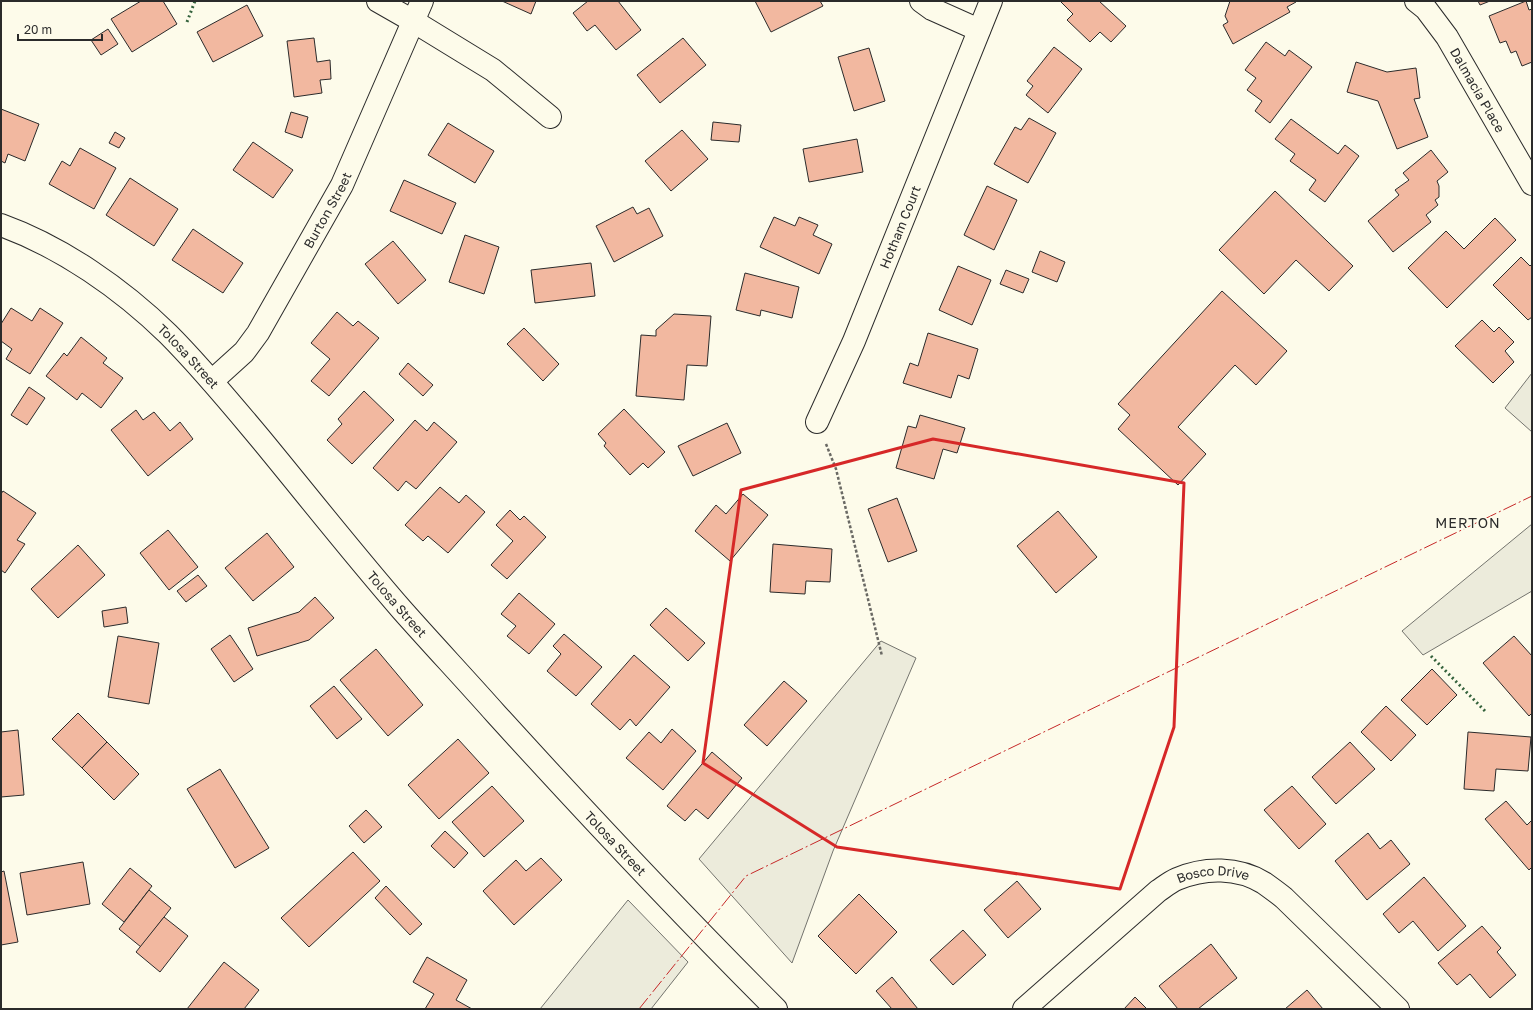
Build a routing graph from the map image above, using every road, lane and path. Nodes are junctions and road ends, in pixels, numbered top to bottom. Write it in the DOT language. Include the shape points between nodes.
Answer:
graph roads {
  1 [pos="378,1"];
  2 [pos="422,1"];
  3 [pos="921,1"];
  4 [pos="990,1"];
  5 [pos="1416,1"];
  6 [pos="413,21"];
  7 [pos="979,30"];
  8 [pos="550,117"];
  9 [pos="1532,184"];
  10 [pos="1,225"];
  11 [pos="212,381"];
  12 [pos="817,422"];
  13 [pos="882,656"];
  14 [pos="776,1009"];
  15 [pos="1024,1009"];
  16 [pos="1398,1009"];
  1 -- 6 [label="street"];
  2 -- 6 [label="street, Burton Street"];
  3 -- 7 [label="street" via="932,9"];
  4 -- 7 [label="street, Hotham Court"];
  5 -- 9 [label="street, Dalmacia Place" via="1426,9 1447,37"];
  6 -- 8 [label="street" via="493,70"];
  6 -- 11 [label="street, Burton Street" via="342,185 258,333 244,352"];
  7 -- 12 [label="street, Hotham Court" via="854,341"];
  10 -- 11 [label="street, Tolosa Street" via="56,250 95,274 166,332"];
  11 -- 14 [label="street, Tolosa Street" via="404,612 626,854"];
  12 -- 13 [label="path" via="836,469"];
  15 -- 16 [label="street, Bosco Drive" via="1158,891 1176,879 1220,869 1242,873 1263,882 1284,898"];
}
